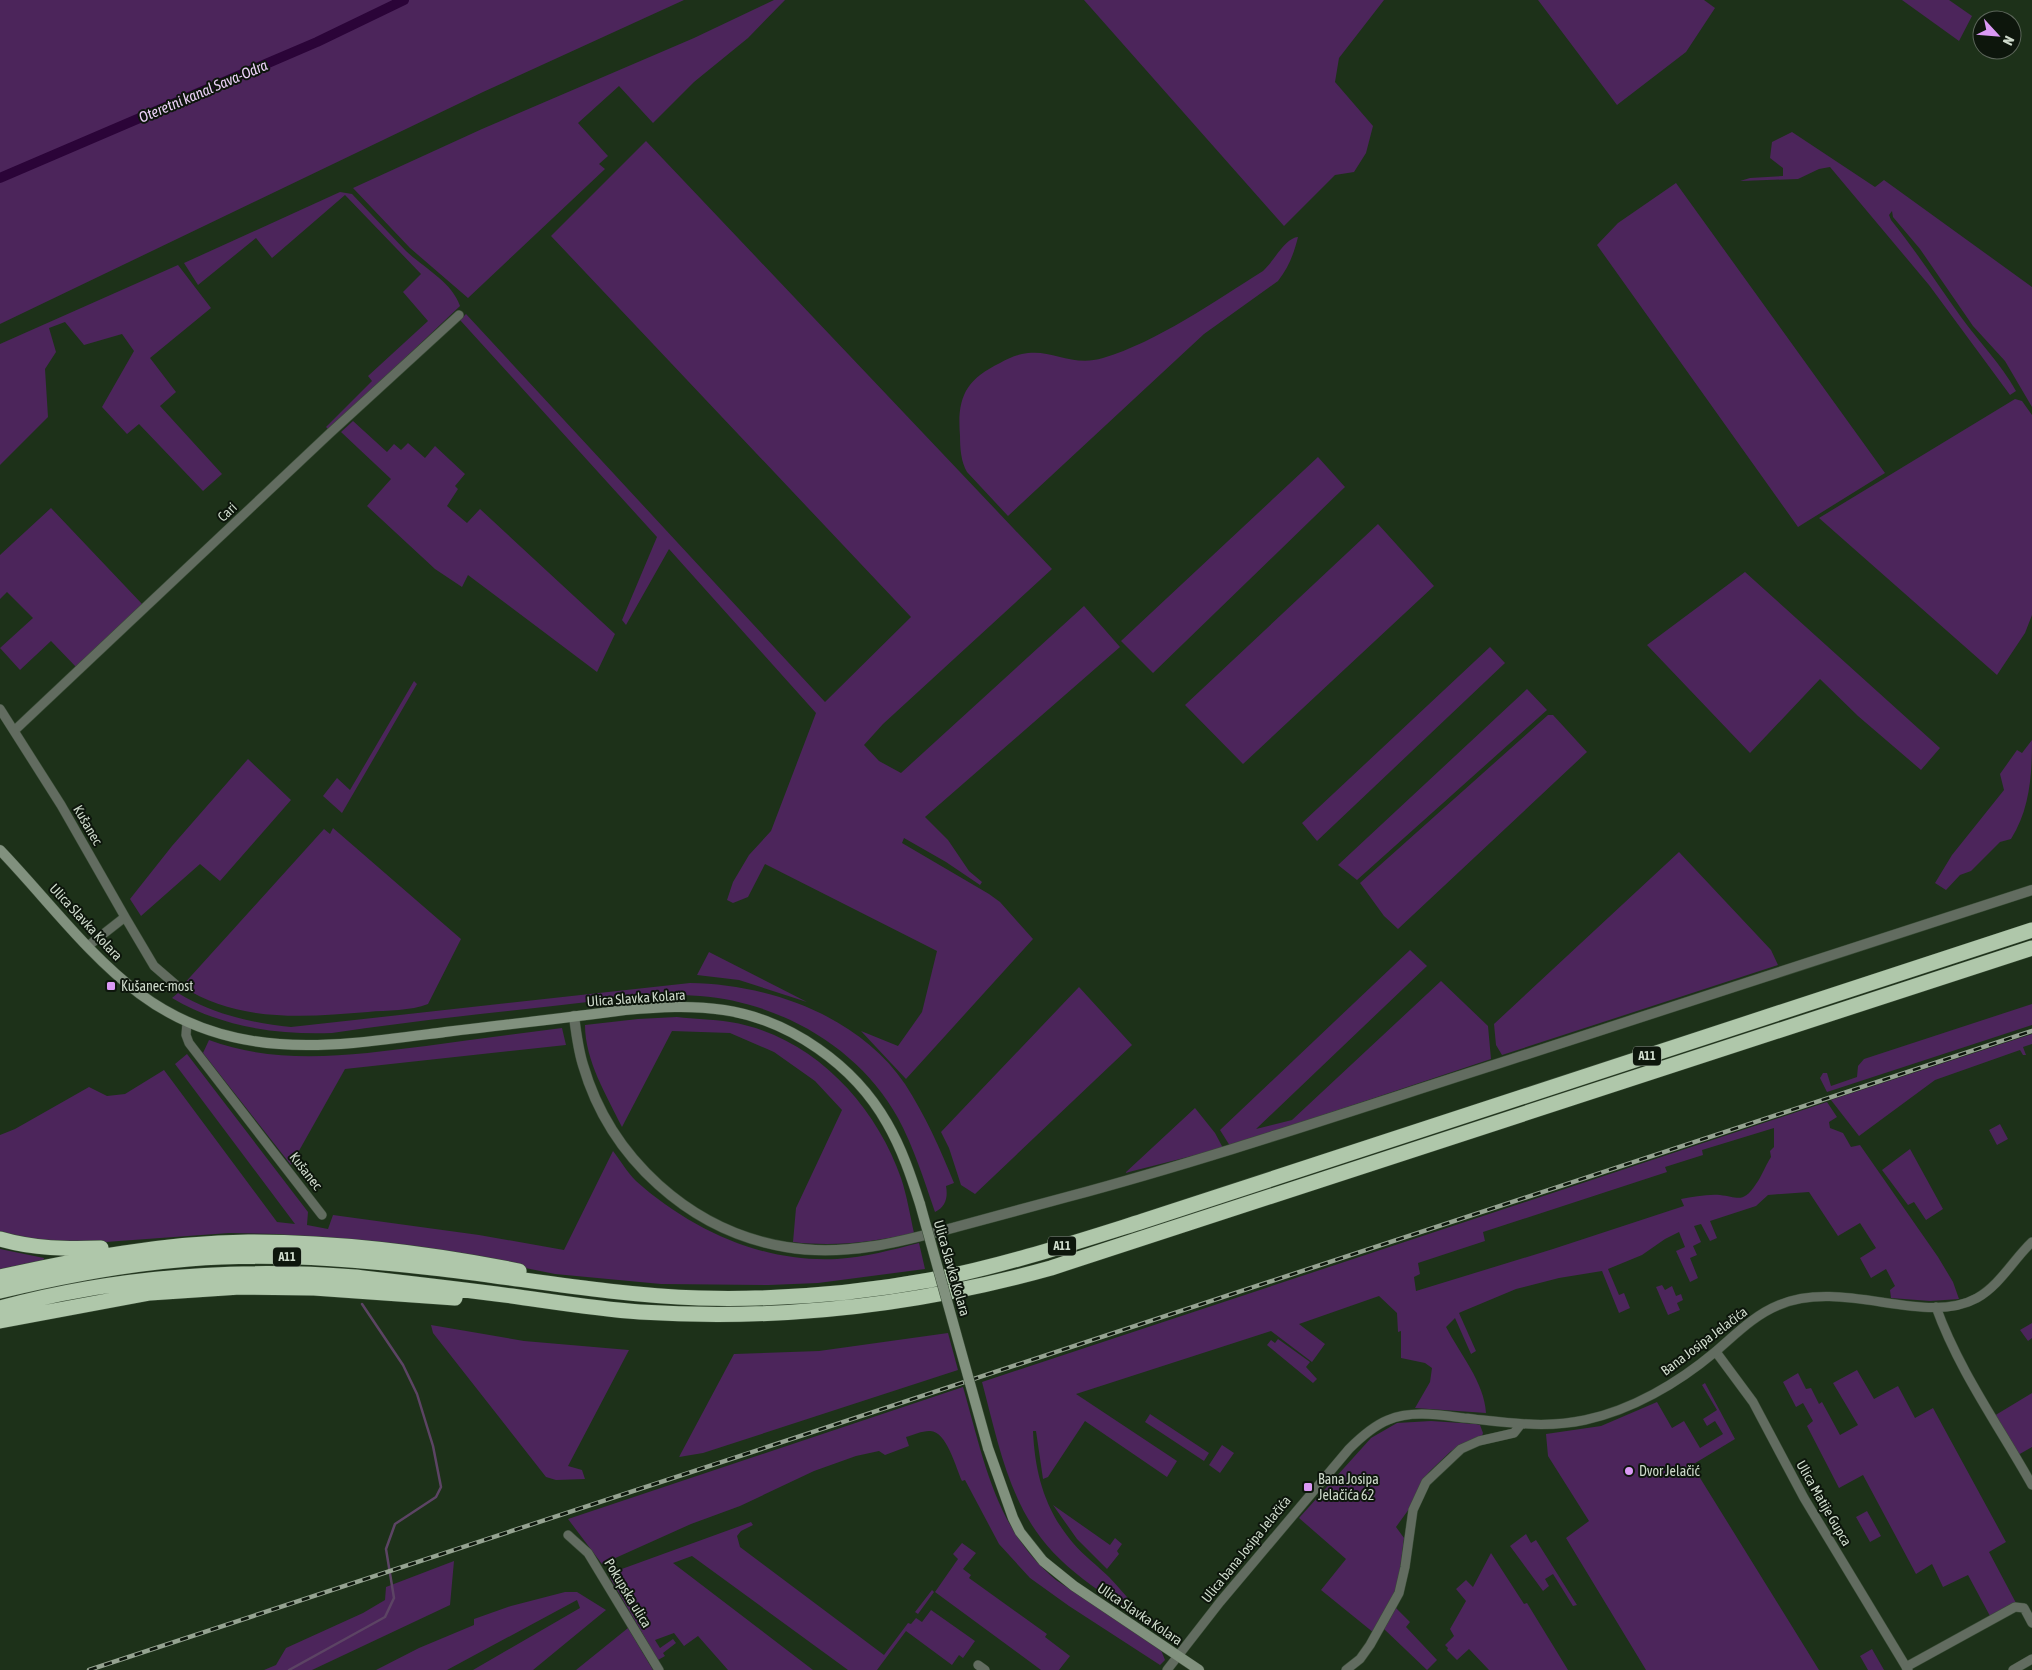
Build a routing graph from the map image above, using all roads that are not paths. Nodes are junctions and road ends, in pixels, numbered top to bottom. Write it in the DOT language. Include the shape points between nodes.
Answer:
graph roads {
  1 [pos="459,315"];
  2 [pos="0,709"];
  3 [pos="15,730"];
  4 [pos="0,850"];
  5 [pos="2032,890"];
  6 [pos="125,917"];
  7 [pos="2032,930"];
  8 [pos="88,946"];
  9 [pos="2032,948"];
  10 [pos="176,985"];
  11 [pos="574,1016"];
  12 [pos="187,1022"];
  13 [pos="322,1215"];
  14 [pos="0,1239"];
  15 [pos="2032,1242"];
  16 [pos="192,1246"];
  17 [pos="0,1277"];
  18 [pos="575,1288"];
  19 [pos="0,1291"];
  20 [pos="512,1296"];
  21 [pos="106,1302"];
  22 [pos="1936,1307"];
  23 [pos="0,1308"];
  24 [pos="0,1322"];
  25 [pos="0,1332"];
  26 [pos="1716,1352"];
  27 [pos="1521,1424"];
  28 [pos="1349,1448"];
  29 [pos="2032,1485"];
  30 [pos="568,1536"];
  31 [pos="2032,1623"];
  32 [pos="1177,1655"];
  33 [pos="2032,1659"];
  34 [pos="1907,1668"];
  35 [pos="659,1670"];
  36 [pos="1167,1670"];
  37 [pos="1199,1670"];
  38 [pos="1346,1670"];
  39 [pos="2013,1670"];
  1 -- 3 [label="street, Cari"];
  2 -- 3 [label="street, Kušanec"];
  3 -- 6 [label="street, Kušanec"];
  4 -- 8 [label="main road, Ulica Slavka Kolara"];
  5 -- 11 [label="street" via="1228,1151 916,1238 861,1249 818,1251 764,1242 707,1219 666,1193 624,1149 602,1113 582,1063"];
  6 -- 8 [label="street"];
  6 -- 10 [label="street" via="154,966"];
  7 -- 18 [label="highway, A11" via="1143,1221 999,1264 931,1280 775,1298 647,1295"];
  8 -- 12 [label="main road, Ulica Slavka Kolara" via="140,994"];
  9 -- 20 [label="highway, A11" via="1158,1234 1051,1268 980,1286 860,1308 779,1314 638,1312"];
  11 -- 12 [label="main road, Ulica Slavka Kolara" via="312,1047 256,1043"];
  11 -- 32 [label="main road, Ulica Slavka Kolara, bridge" via="653,1008 703,1008 748,1016 798,1036 850,1075 875,1104 899,1145 920,1204 988,1448 1020,1532 1043,1561"];
  12 -- 13 [label="street, Kušanec" via="189,1043"];
  14 -- 16 [label="highway" via="59,1249 182,1242"];
  15 -- 22 [label="street, Bana Josipa Jelačića" via="1985,1293 1967,1303"];
  16 -- 17 [label="highway" via="84,1259"];
  16 -- 18 [label="highway" via="247,1242 343,1245 439,1255 549,1277"];
  18 -- 19 [label="highway, A11" via="425,1267 300,1257 249,1257 192,1258 152,1263"];
  20 -- 21 [label="highway" via="498,1302 314,1288 240,1287 150,1293"];
  20 -- 23 [label="highway, A11" via="355,1277 240,1274 154,1280 90,1289"];
  21 -- 24 [label="highway"];
  21 -- 25 [label="highway" via="79,1313 14,1326"];
  22 -- 26 [label="street, Bana Josipa Jelačića" via="1835,1296 1805,1296 1760,1314"];
  22 -- 29 [label="street" via="1969,1377"];
  26 -- 27 [label="street, Bana Josipa Jelačića" via="1660,1390 1598,1417 1556,1424"];
  26 -- 34 [label="street, Ulica Matije Gupca" via="1754,1402 1804,1498"];
  27 -- 28 [label="street, Bana Josipa Jelačića" via="1405,1415 1380,1424"];
  27 -- 38 [label="street" via="1514,1434 1479,1441 1461,1449 1426,1482 1413,1510 1399,1593 1370,1646"];
  28 -- 32 [label="street, Ulica bana Josipa Jelačića"];
  30 -- 35 [label="street, Pokupska ulica" via="588,1553"];
  31 -- 34 [label="street" via="2024,1608 2015,1607"];
  32 -- 36 [label="street, Ulica bana Josipa Jelačića"];
  32 -- 37 [label="main road, Ulica Slavka Kolara"];
  33 -- 39 [label="street"];
}
